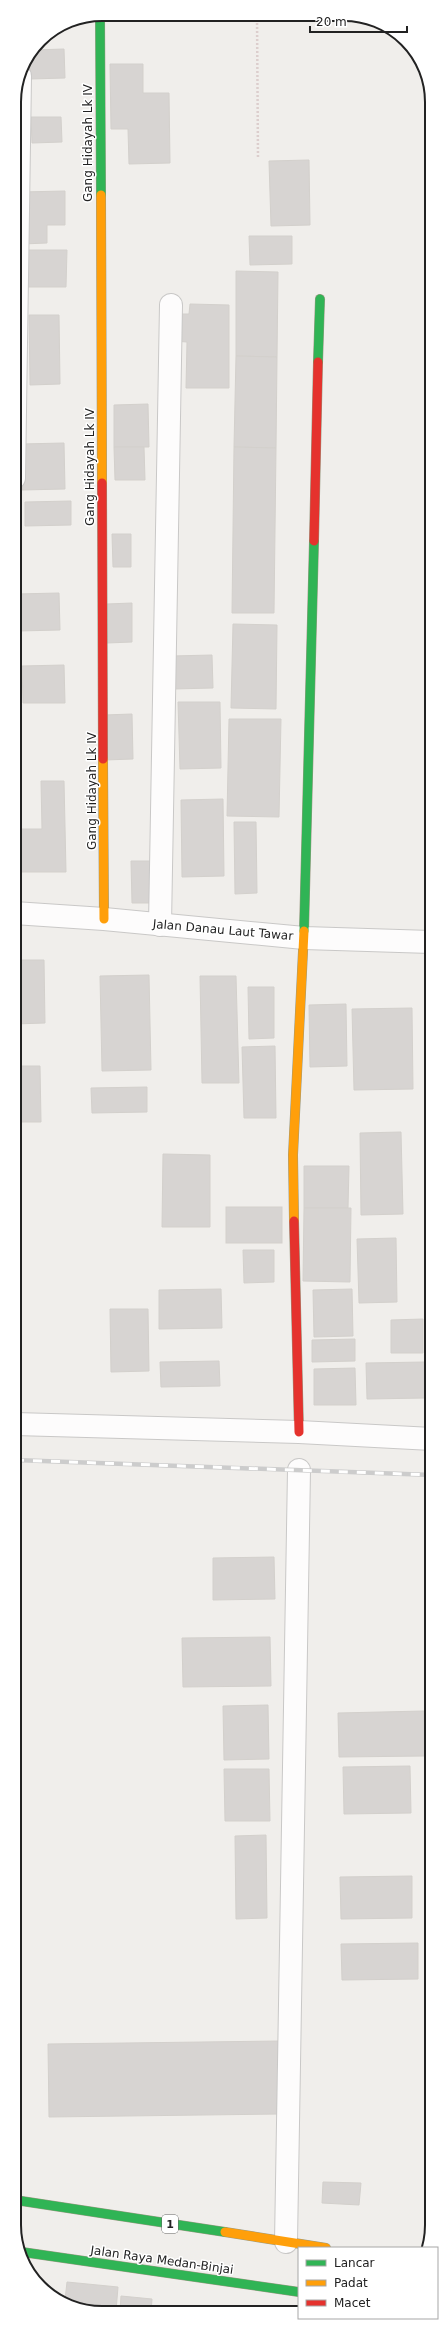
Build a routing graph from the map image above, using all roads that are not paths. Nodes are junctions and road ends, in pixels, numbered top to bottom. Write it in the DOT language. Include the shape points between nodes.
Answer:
graph roads {
  1 [pos="100,21"];
  2 [pos="320,299"];
  3 [pos="171,305"];
  4 [pos="21,913"];
  5 [pos="104,919"];
  6 [pos="160,925"];
  7 [pos="304,938"];
  8 [pos="425,942"];
  9 [pos="21,1424"];
  10 [pos="299,1432"];
  11 [pos="425,1439"];
  12 [pos="299,1470"];
  13 [pos="21,2201"];
  14 [pos="286,2242"];
  15 [pos="319,2247"];
  16 [pos="26,2253"];
  17 [pos="298,2292"];
  1 -- 5 [label="street, Gang Hidayah Lk IV"];
  2 -- 7 [label="street"];
  3 -- 6 [label="street"];
  4 -- 5 [label="street, Jalan Danau Laut Tawar"];
  5 -- 6 [label="street, Jalan Danau Laut Tawar"];
  6 -- 7 [label="street, Jalan Danau Laut Tawar"];
  7 -- 8 [label="street, Jalan Danau Laut Tawar"];
  7 -- 10 [label="street" via="293,1155"];
  9 -- 10 [label="street"];
  10 -- 11 [label="street"];
  12 -- 14 [label="street"];
  13 -- 14 [label="street, 1"];
  14 -- 15 [label="street, 1"];
  16 -- 17 [label="street, Jalan Raya Medan-Binjai"];
}
